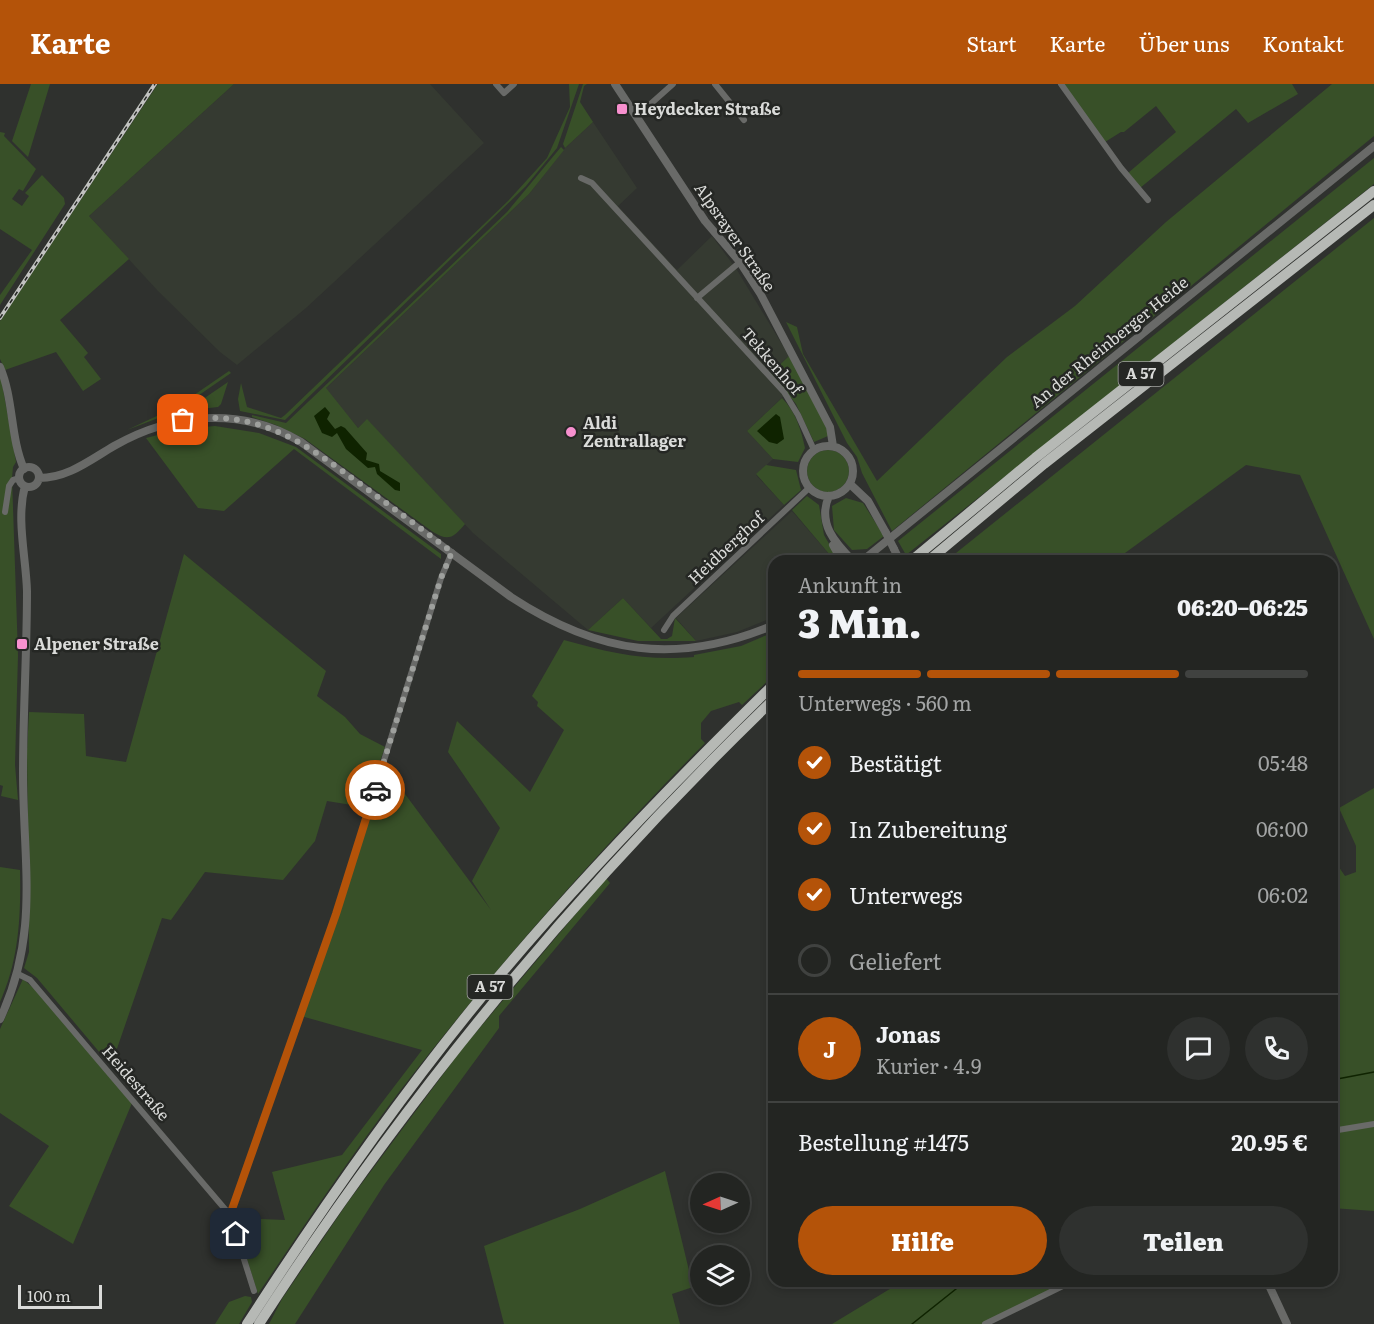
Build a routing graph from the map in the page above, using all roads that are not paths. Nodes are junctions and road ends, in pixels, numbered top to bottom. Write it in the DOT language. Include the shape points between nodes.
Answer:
graph roads {
  1 [pos="496,84"];
  2 [pos="514,84"];
  3 [pos="615,84"];
  4 [pos="673,84"];
  5 [pos="715,84"];
  6 [pos="1061,84"];
  7 [pos="637,116"];
  8 [pos="744,120"];
  9 [pos="1374,146"];
  10 [pos="581,178"];
  11 [pos="1374,191"];
  12 [pos="1148,200"];
  13 [pos="1374,205"];
  14 [pos="740,262"];
  15 [pos="698,298"];
  16 [pos="0,367"];
  17 [pos="833,446"];
  18 [pos="814,450"];
  19 [pos="24,469"];
  20 [pos="20,478"];
  21 [pos="39,478"];
  22 [pos="850,484"];
  23 [pos="25,486"];
  24 [pos="809,488"];
  25 [pos="819,495"];
  26 [pos="829,496"];
  27 [pos="5,512"];
  28 [pos="452,552"];
  29 [pos="839,555"];
  30 [pos="848,555"];
  31 [pos="869,555"];
  32 [pos="897,555"];
  33 [pos="918,555"];
  34 [pos="935,555"];
  35 [pos="768,628"];
  36 [pos="664,630"];
  37 [pos="768,690"];
  38 [pos="768,705"];
  39 [pos="18,974"];
  40 [pos="0,1019"];
  41 [pos="1374,1124"];
  42 [pos="1338,1130"];
  43 [pos="230,1215"];
  44 [pos="1061,1287"];
  45 [pos="1270,1287"];
  46 [pos="254,1291"];
  47 [pos="247,1324"];
  48 [pos="259,1324"];
  49 [pos="985,1324"];
  50 [pos="1287,1324"];
  1 -- 2 [label="street" via="504,93"];
  3 -- 7 [label="street, Alpsrayer Straße"];
  4 -- 7 [label="street"];
  5 -- 8 [label="street"];
  6 -- 12 [label="street"];
  7 -- 14 [label="street, Alpsrayer Straße" via="705,220"];
  9 -- 31 [label="street, An der Rheinberger Heide"];
  10 -- 15 [label="street, Tekkenhof" via="592,183"];
  11 -- 33 [label="highway, A 57"];
  13 -- 34 [label="highway, A 57"];
  14 -- 15 [label="street"];
  14 -- 17 [label="street, Alpsrayer Straße" via="828,422"];
  15 -- 18 [label="street, Tekkenhof" via="784,392"];
  16 -- 19 [label="street"];
  17 -- 18 [label="street"];
  17 -- 22 [label="street, Alpsrayer Straße" via="845,452 852,463"];
  18 -- 24 [label="street" via="803,468"];
  19 -- 20 [label="street"];
  19 -- 21 [label="street" via="33,468"];
  20 -- 23 [label="street"];
  20 -- 27 [label="street" via="9,486"];
  21 -- 23 [label="street" via="34,486"];
  21 -- 28 [label="street" via="67,474 157,426 202,417 237,419 275,429 301,442"];
  22 -- 26 [label="street" via="839,494"];
  22 -- 32 [label="street, bridge" via="868,501"];
  23 -- 39 [label="street" via="23,775 27,922"];
  24 -- 25 [label="street"];
  24 -- 36 [label="street, Heidberghof" via="673,616"];
  25 -- 26 [label="street"];
  25 -- 29 [label="street" via="825,530"];
  26 -- 30 [label="street" via="826,515 830,534"];
  28 -- 35 [label="street" via="535,613 597,641 656,650 697,647 744,638"];
  28 -- 43 [label="street" via="336,914"];
  37 -- 47 [label="highway, A 57" via="641,818 493,984 392,1112"];
  38 -- 48 [label="highway, A 57" via="596,881 500,991 332,1213"];
  39 -- 40 [label="street"];
  39 -- 43 [label="street, Heidestraße" via="30,980"];
  41 -- 42 [label="street"];
  43 -- 46 [label="street"];
  44 -- 49 [label="street"];
  45 -- 50 [label="street"];
}
